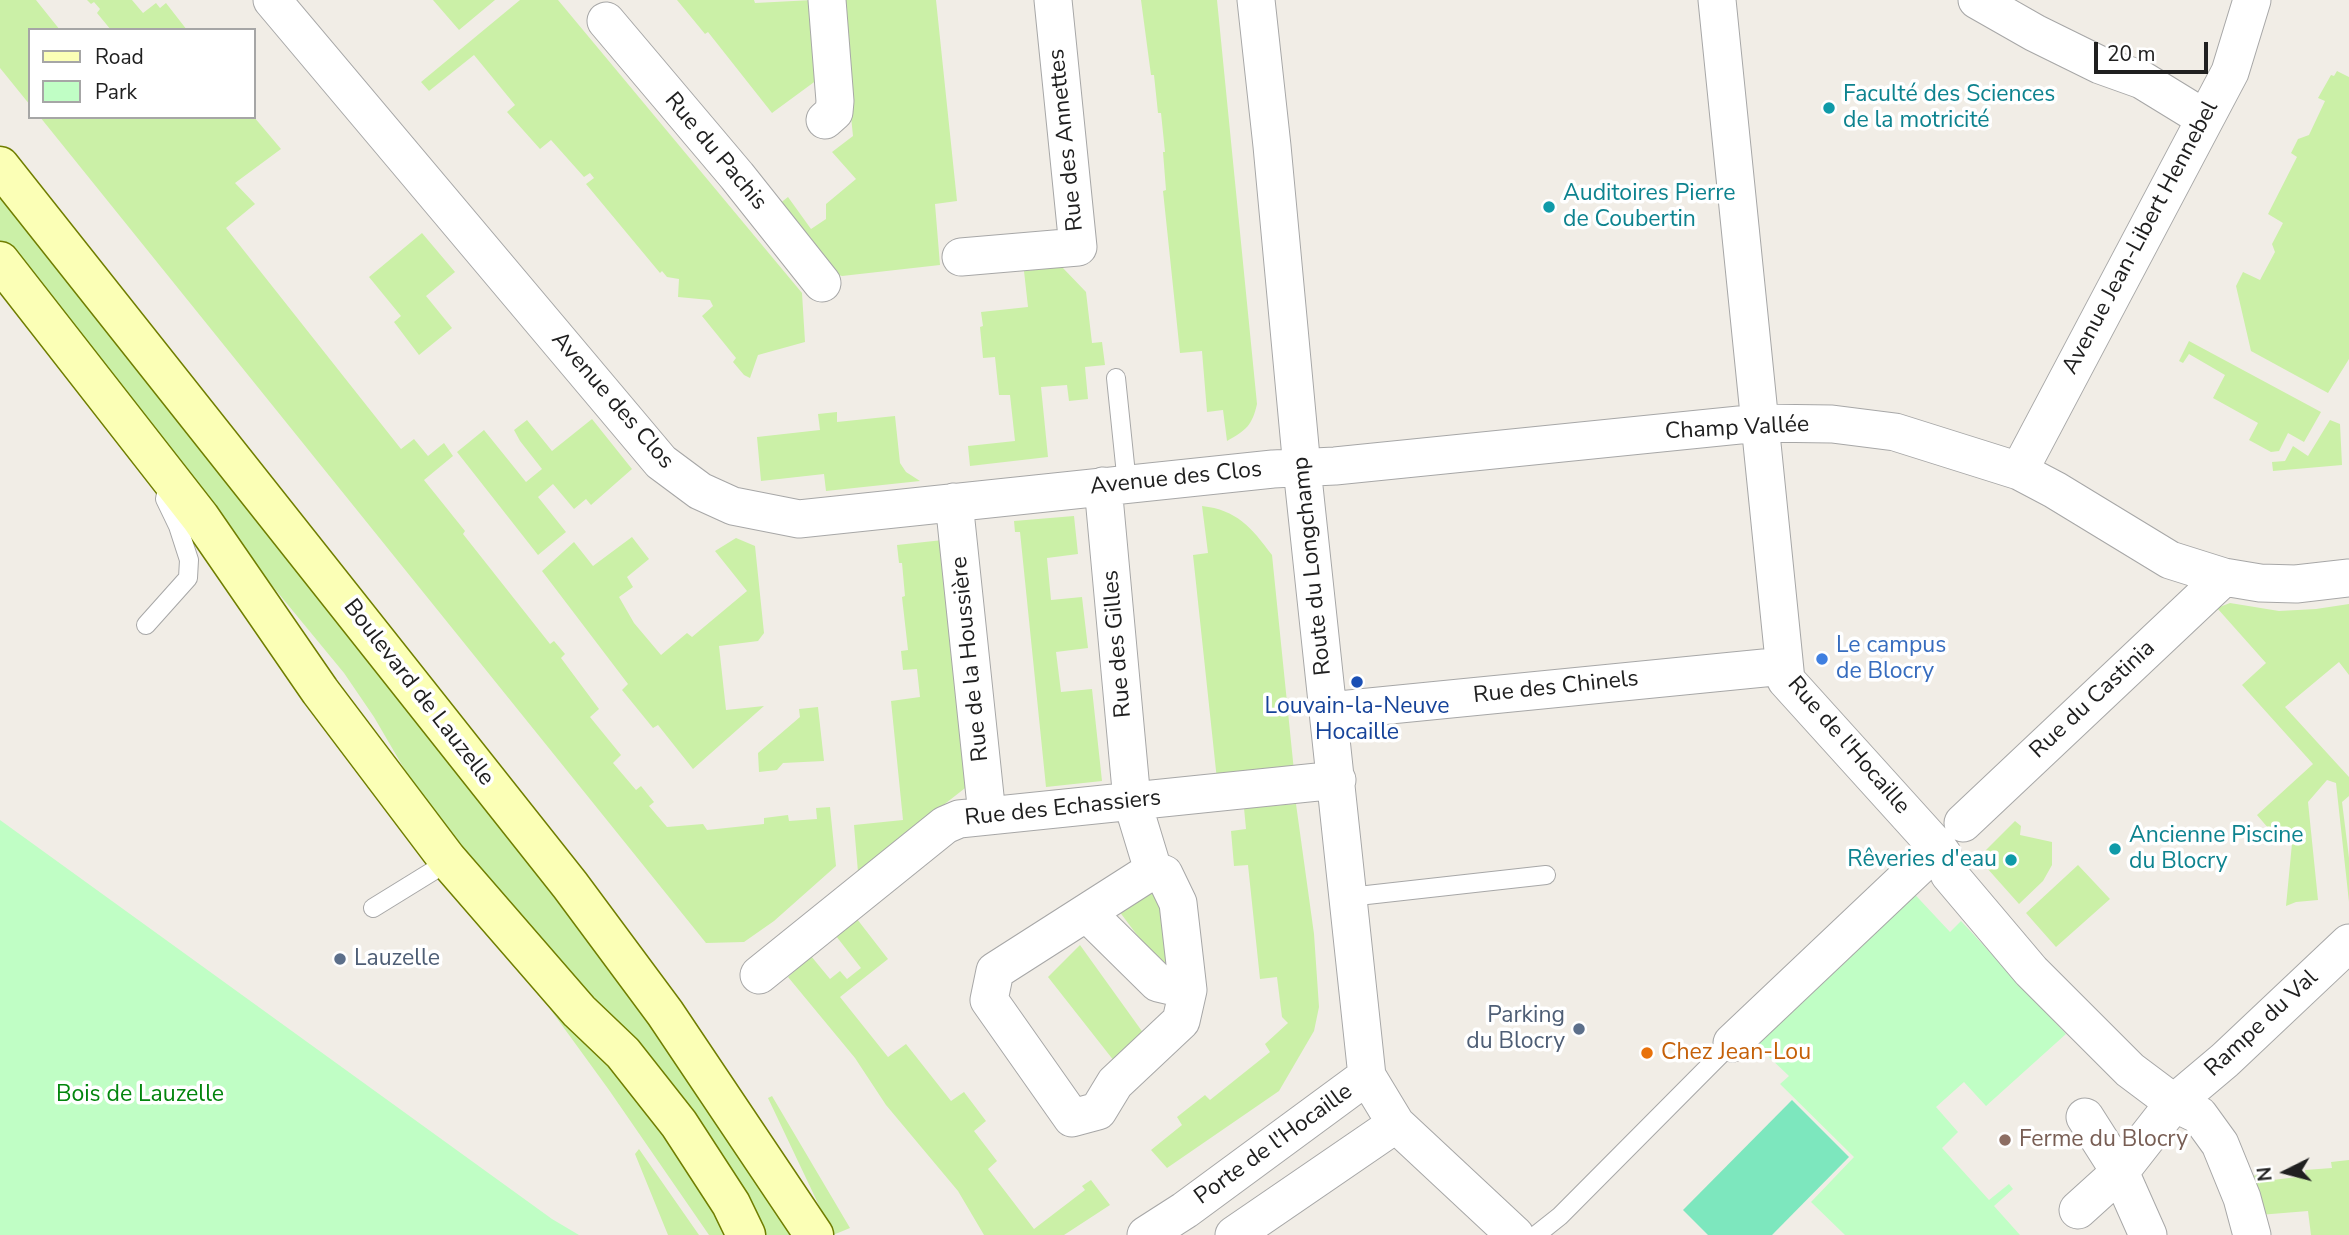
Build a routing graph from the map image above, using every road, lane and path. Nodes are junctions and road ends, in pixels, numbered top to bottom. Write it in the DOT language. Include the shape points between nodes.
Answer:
graph roads {
  1 [pos="272,0"];
  2 [pos="827,0"];
  3 [pos="1052,0"];
  4 [pos="1256,0"];
  5 [pos="1717,0"];
  6 [pos="1977,0"];
  7 [pos="2252,0"];
  8 [pos="606,22"];
  9 [pos="2204,118"];
  10 [pos="825,120"];
  11 [pos="0,166"];
  12 [pos="961,257"];
  13 [pos="0,261"];
  14 [pos="822,284"];
  15 [pos="1116,378"];
  16 [pos="1759,423"];
  17 [pos="1302,468"];
  18 [pos="2018,471"];
  19 [pos="169,477"];
  20 [pos="1115,485"];
  21 [pos="954,502"];
  22 [pos="2224,577"];
  23 [pos="2349,578"];
  24 [pos="146,625"];
  25 [pos="1784,666"];
  26 [pos="1329,711"];
  27 [pos="1337,780"];
  28 [pos="1132,801"];
  29 [pos="987,815"];
  30 [pos="1951,836"];
  31 [pos="447,859"];
  32 [pos="1153,870"];
  33 [pos="1545,875"];
  34 [pos="1349,897"];
  35 [pos="373,908"];
  36 [pos="1087,913"];
  37 [pos="2349,943"];
  38 [pos="759,975"];
  39 [pos="1188,990"];
  40 [pos="1732,1043"];
  41 [pos="1367,1076"];
  42 [pos="2174,1103"];
  43 [pos="2085,1117"];
  44 [pos="1396,1124"];
  45 [pos="2120,1172"];
  46 [pos="2078,1210"];
  47 [pos="746,1235"];
  48 [pos="814,1235"];
  49 [pos="1146,1235"];
  50 [pos="1234,1235"];
  51 [pos="1515,1235"];
  52 [pos="1536,1235"];
  53 [pos="2148,1235"];
  54 [pos="2252,1235"];
  1 -- 21 [label="street, Avenue des Clos" via="661,462 690,484 733,506 799,519"];
  2 -- 10 [label="street" via="835,101 834,112"];
  3 -- 12 [label="street, Rue des Annettes" via="1078,247"];
  4 -- 17 [label="street, Route du Longchamp"];
  5 -- 16 [label="street, Rue de l'Hocaille"];
  6 -- 9 [label="street" via="2099,65 2142,80"];
  7 -- 9 [label="street, Avenue Jean-Libert Hennebel" via="2230,72"];
  8 -- 14 [label="street, Rue du Pachis"];
  9 -- 18 [label="street, Avenue Jean-Libert Hennebel"];
  11 -- 48 [label="main road, Boulevard de Lauzelle" via="570,885 665,1013"];
  13 -- 19 [label="main road"];
  15 -- 20 [label="lane"];
  16 -- 17 [label="street, Champ Vallée"];
  16 -- 18 [label="street, Champ Vallée" via="1832,424 1895,432"];
  16 -- 25 [label="street, Rue de l'Hocaille"];
  17 -- 20 [label="street, Avenue des Clos"];
  17 -- 26 [label="street, Route du Longchamp"];
  18 -- 22 [label="street, Champ Vallée" via="2170,560"];
  19 -- 24 [label="lane" via="165,499 189,560 188,578"];
  19 -- 31 [label="main road" via="320,691"];
  20 -- 21 [label="street, Avenue des Clos"];
  20 -- 28 [label="street, Rue des Gilles"];
  21 -- 29 [label="street, Rue de la Houssière"];
  22 -- 23 [label="street, Champ Vallée" via="2296,584"];
  22 -- 30 [label="street, Rue du Castinia"];
  25 -- 26 [label="street, Rue des Chinels"];
  25 -- 30 [label="street, Rue de l'Hocaille" via="1786,680"];
  26 -- 27 [label="street, Route du Longchamp"];
  27 -- 28 [label="street, Rue des Echassiers"];
  27 -- 34 [label="street, Route du Longchamp"];
  28 -- 29 [label="street, Rue des Echassiers"];
  28 -- 32 [label="street, Rue des Gilles"];
  29 -- 38 [label="street, Rue des Echassiers" via="945,825"];
  30 -- 40 [label="street, Rue du Castinia"];
  30 -- 42 [label="street, Rue de l'Hocaille" via="1943,855 1949,874 2031,971 2130,1070"];
  31 -- 35 [label="lane"];
  31 -- 47 [label="main road" via="579,1011 623,1053 679,1124"];
  32 -- 36 [label="street"];
  32 -- 39 [label="street" via="1164,874 1178,903"];
  33 -- 34 [label="lane"];
  34 -- 41 [label="street, Route du Longchamp"];
  36 -- 39 [label="street" via="1158,983"];
  36 -- 39 [label="street" via="995,971 989,1000 1072,1118 1098,1111 1115,1083 1181,1021"];
  37 -- 42 [label="street, Rampe du Val"];
  40 -- 52 [label="lane"];
  41 -- 44 [label="street, Route du Longchamp"];
  41 -- 49 [label="street, Porte de l'Hocaille"];
  42 -- 45 [label="street, Rampe du Val"];
  42 -- 54 [label="street, Rue de l'Hocaille" via="2199,1115 2220,1144"];
  43 -- 45 [label="street"];
  44 -- 50 [label="street"];
  44 -- 51 [label="street, Route du Longchamp"];
  45 -- 46 [label="street, Rampe du Val"];
  45 -- 53 [label="street"];
}
